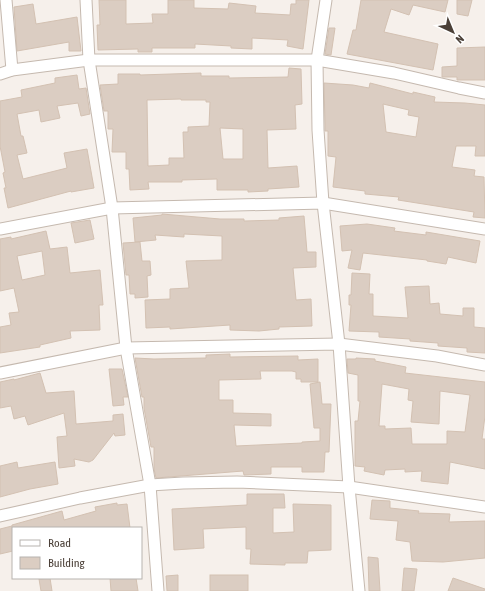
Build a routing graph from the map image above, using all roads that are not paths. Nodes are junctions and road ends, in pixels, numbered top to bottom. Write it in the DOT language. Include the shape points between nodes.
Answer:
graph roads {
  1 [pos="6,0"];
  2 [pos="86,0"];
  3 [pos="326,0"];
  4 [pos="89,60"];
  5 [pos="317,60"];
  6 [pos="12,70"];
  7 [pos="0,74"];
  8 [pos="485,93"];
  9 [pos="323,203"];
  10 [pos="112,208"];
  11 [pos="0,229"];
  12 [pos="485,229"];
  13 [pos="340,344"];
  14 [pos="126,348"];
  15 [pos="485,365"];
  16 [pos="0,373"];
  17 [pos="150,485"];
  18 [pos="349,487"];
  19 [pos="485,507"];
  20 [pos="0,516"];
  21 [pos="158,591"];
  22 [pos="359,591"];
  1 -- 6 [label="street"];
  2 -- 4 [label="street"];
  3 -- 5 [label="street"];
  4 -- 5 [label="street"];
  4 -- 6 [label="street"];
  4 -- 10 [label="street"];
  5 -- 8 [label="street" via="394,73"];
  5 -- 9 [label="street"];
  6 -- 7 [label="street"];
  9 -- 10 [label="street"];
  9 -- 12 [label="street"];
  9 -- 13 [label="street"];
  10 -- 11 [label="street"];
  10 -- 14 [label="street"];
  13 -- 14 [label="street"];
  13 -- 15 [label="street" via="437,356"];
  13 -- 18 [label="street"];
  14 -- 16 [label="street"];
  14 -- 17 [label="street"];
  17 -- 18 [label="street" via="237,482"];
  17 -- 20 [label="street"];
  17 -- 21 [label="street"];
  18 -- 19 [label="street"];
  18 -- 22 [label="street"];
}
